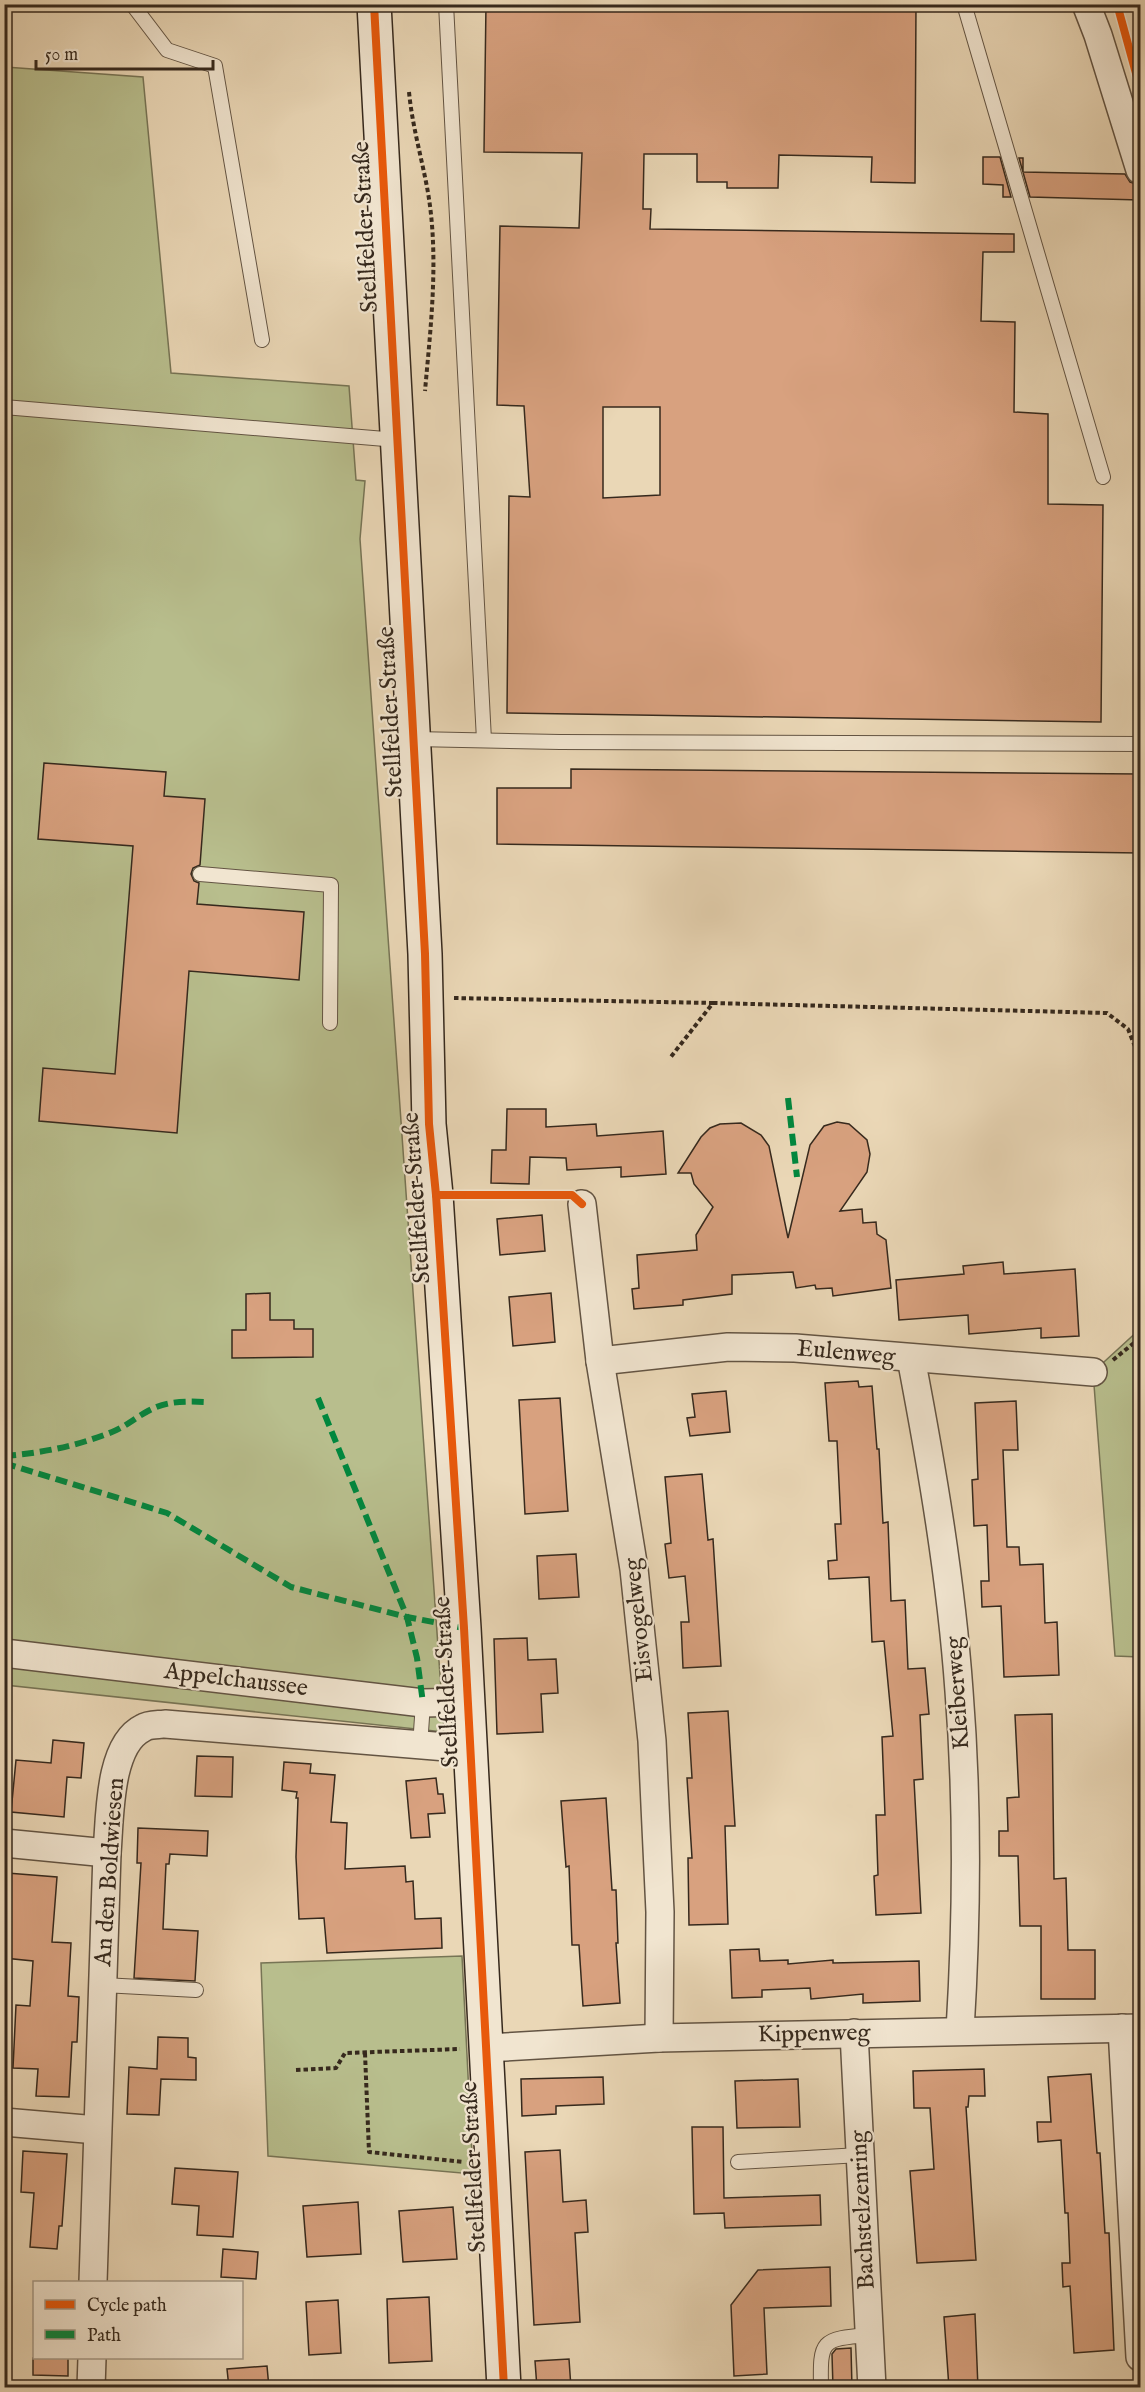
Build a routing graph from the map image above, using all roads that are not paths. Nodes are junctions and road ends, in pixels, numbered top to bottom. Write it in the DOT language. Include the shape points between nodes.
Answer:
graph roads {
  1 [pos="132,4"];
  2 [pos="374,4"];
  3 [pos="446,4"];
  4 [pos="964,4"];
  5 [pos="1086,4"];
  6 [pos="1140,170"];
  7 [pos="262,340"];
  8 [pos="4,407"];
  9 [pos="397,440"];
  10 [pos="1102,477"];
  11 [pos="412,739"];
  12 [pos="484,740"];
  13 [pos="1140,744"];
  14 [pos="200,874"];
  15 [pos="330,1023"];
  16 [pos="582,1204"];
  17 [pos="911,1359"];
  18 [pos="600,1361"];
  19 [pos="1093,1372"];
  20 [pos="4,1653"];
  21 [pos="468,1702"];
  22 [pos="423,1703"];
  23 [pos="420,1746"];
  24 [pos="471,1749"];
  25 [pos="4,1843"];
  26 [pos="107,1853"];
  27 [pos="103,1985"];
  28 [pos="196,1990"];
  29 [pos="1131,2028"];
  30 [pos="960,2031"];
  31 [pos="854,2033"];
  32 [pos="659,2038"];
  33 [pos="487,2048"];
  34 [pos="4,2122"];
  35 [pos="97,2130"];
  36 [pos="860,2155"];
  37 [pos="738,2162"];
  38 [pos="93,2281"];
  39 [pos="869,2336"];
  40 [pos="1140,2357"];
  41 [pos="92,2359"];
  42 [pos="91,2388"];
  43 [pos="504,2388"];
  44 [pos="821,2388"];
  45 [pos="872,2388"];
  1 -- 7 [label="lane" via="167,50 215,66"];
  2 -- 9 [label="street, Stellfelder Straße"];
  3 -- 12 [label="lane"];
  4 -- 10 [label="lane"];
  5 -- 6 [label="street"];
  8 -- 9 [label="lane"];
  9 -- 11 [label="street, Stellfelder Straße"];
  11 -- 12 [label="lane"];
  11 -- 21 [label="street, Stellfelder Straße" via="429,1124"];
  12 -- 13 [label="lane"];
  14 -- 15 [label="lane" via="331,885"];
  16 -- 18 [label="street, Eisvogelweg"];
  17 -- 18 [label="street, Eulenweg" via="795,1348 728,1347"];
  17 -- 19 [label="street, Eulenweg"];
  17 -- 30 [label="street, Kleiberweg" via="933,1475 959,1690 966,1845"];
  18 -- 32 [label="street, Eisvogelweg" via="634,1569 652,1741 660,1912"];
  20 -- 22 [label="street, Appelchaussee"];
  21 -- 22 [label="street, Appelchaussee"];
  21 -- 24 [label="street, Stellfelder Straße"];
  22 -- 23 [label="lane"];
  23 -- 24 [label="street, An den Boldwiesen"];
  23 -- 26 [label="street, An den Boldwiesen" via="165,1724 144,1726 132,1735 120,1754 113,1783"];
  24 -- 33 [label="street, Stellfelder Straße"];
  25 -- 26 [label="street"];
  26 -- 27 [label="street, An den Boldwiesen"];
  27 -- 28 [label="lane"];
  27 -- 35 [label="street, An den Boldwiesen"];
  29 -- 30 [label="street, Kippenweg"];
  29 -- 40 [label="street"];
  30 -- 31 [label="street, Kippenweg"];
  31 -- 32 [label="street, Kippenweg"];
  31 -- 36 [label="street, Bachstelzenring"];
  32 -- 33 [label="street, Kippenweg"];
  33 -- 43 [label="street, Stellfelder Straße"];
  34 -- 35 [label="street"];
  35 -- 38 [label="street, An den Boldwiesen"];
  36 -- 37 [label="lane"];
  36 -- 39 [label="street, Bachstelzenring"];
  39 -- 44 [label="lane" via="838,2338 827,2345 820,2354"];
  39 -- 45 [label="street, Bachstelzenring"];
  41 -- 42 [label="street"];
}
